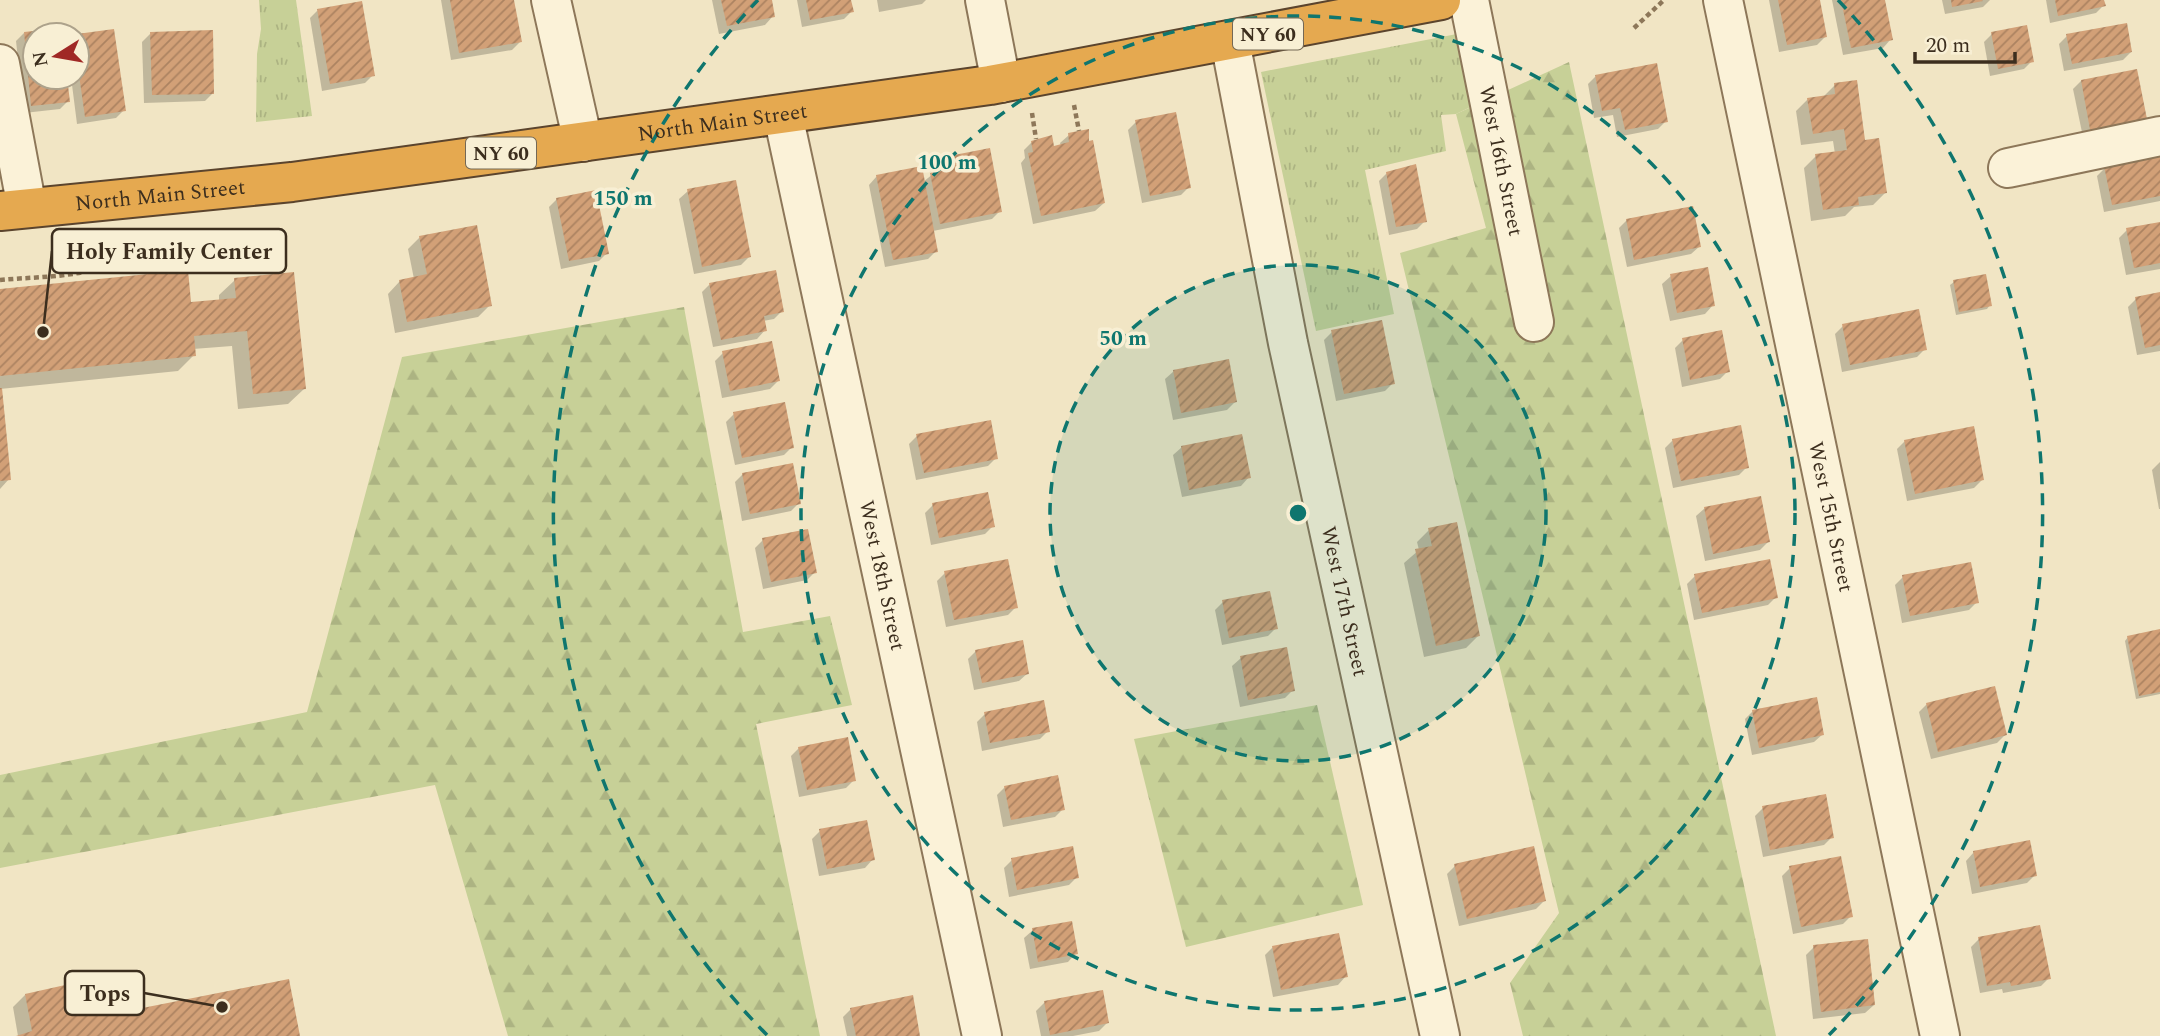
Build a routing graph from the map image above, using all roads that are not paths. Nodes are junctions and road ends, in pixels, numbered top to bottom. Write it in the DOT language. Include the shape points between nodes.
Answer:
graph roads {
  1 [pos="551,0"];
  2 [pos="985,0"];
  3 [pos="1441,0"];
  4 [pos="1469,0"];
  5 [pos="1723,0"];
  6 [pos="1403,4"];
  7 [pos="1230,41"];
  8 [pos="0,64"];
  9 [pos="1001,83"];
  10 [pos="783,115"];
  11 [pos="2160,136"];
  12 [pos="583,142"];
  13 [pos="2008,167"];
  14 [pos="14,210"];
  15 [pos="1534,323"];
  16 [pos="982,1036"];
  17 [pos="1440,1036"];
  18 [pos="1940,1036"];
  1 -- 12 [label="street"];
  2 -- 9 [label="street"];
  3 -- 6 [label="highway, North Main Street / NY 60"];
  4 -- 15 [label="street, West 16th Street"];
  5 -- 18 [label="street, West 15th Street"];
  6 -- 7 [label="highway, North Main Street / NY 60"];
  7 -- 9 [label="highway, North Main Street / NY 60"];
  7 -- 17 [label="street, West 17th Street" via="1288,343"];
  8 -- 14 [label="street"];
  9 -- 10 [label="highway, North Main Street / NY 60"];
  10 -- 12 [label="highway, North Main Street / NY 60"];
  10 -- 16 [label="street, West 18th Street"];
  11 -- 13 [label="street"];
  12 -- 14 [label="highway, North Main Street / NY 60" via="292,182"];
}
